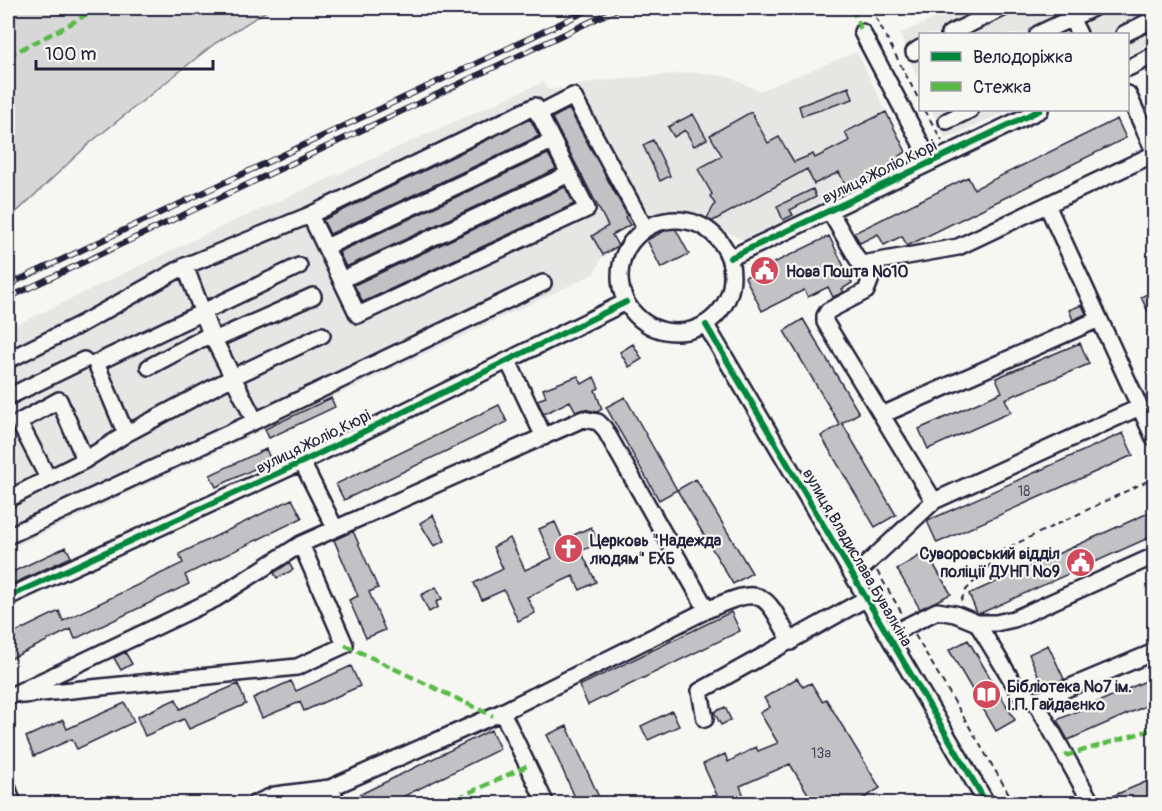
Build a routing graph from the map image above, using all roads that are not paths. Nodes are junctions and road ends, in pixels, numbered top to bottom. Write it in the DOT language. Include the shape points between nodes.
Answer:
graph roads {
  1 [pos="1003,8"];
  2 [pos="1093,8"];
  3 [pos="1069,13"];
  4 [pos="1155,19"];
  5 [pos="862,32"];
  6 [pos="951,33"];
  7 [pos="1039,33"];
  8 [pos="1079,33"];
  9 [pos="1127,33"];
  10 [pos="1155,55"];
  11 [pos="1129,68"];
  12 [pos="1129,96"];
  13 [pos="968,111"];
  14 [pos="1038,111"];
  15 [pos="538,114"];
  16 [pos="947,121"];
  17 [pos="552,141"];
  18 [pos="1155,152"];
  19 [pos="930,161"];
  20 [pos="569,174"];
  21 [pos="1047,205"];
  22 [pos="829,210"];
  23 [pos="310,214"];
  24 [pos="645,228"];
  25 [pos="326,247"];
  26 [pos="730,258"];
  27 [pos="862,264"];
  28 [pos="185,266"];
  29 [pos="299,266"];
  30 [pos="341,280"];
  31 [pos="543,283"];
  32 [pos="313,296"];
  33 [pos="626,302"];
  34 [pos="203,311"];
  35 [pos="1099,320"];
  36 [pos="706,325"];
  37 [pos="322,335"];
  38 [pos="213,337"];
  39 [pos="8,360"];
  40 [pos="84,360"];
  41 [pos="508,361"];
  42 [pos="149,367"];
  43 [pos="233,377"];
  44 [pos="8,398"];
  45 [pos="1140,406"];
  46 [pos="882,415"];
  47 [pos="255,421"];
  48 [pos="126,434"];
  49 [pos="544,437"];
  50 [pos="1155,438"];
  51 [pos="85,460"];
  52 [pos="302,462"];
  53 [pos="48,478"];
  54 [pos="8,499"];
  55 [pos="934,501"];
  56 [pos="335,528"];
  57 [pos="8,536"];
  58 [pos="301,544"];
  59 [pos="1155,556"];
  60 [pos="854,576"];
  61 [pos="8,597"];
  62 [pos="867,598"];
  63 [pos="707,610"];
  64 [pos="977,623"];
  65 [pos="889,635"];
  66 [pos="791,642"];
  67 [pos="1155,652"];
  68 [pos="9,697"];
  69 [pos="1034,699"];
  70 [pos="502,712"];
  71 [pos="705,719"];
  72 [pos="330,788"];
  73 [pos="8,789"];
  74 [pos="13,804"];
  75 [pos="254,804"];
  76 [pos="338,804"];
  77 [pos="546,804"];
  78 [pos="987,804"];
  79 [pos="1092,804"];
  1 -- 6 [label="street"];
  2 -- 3 [label="street"];
  3 -- 7 [label="street"];
  3 -- 8 [label="street"];
  4 -- 9 [label="street"];
  5 -- 19 [label="street"];
  10 -- 11 [label="street"];
  12 -- 18 [label="street"];
  13 -- 16 [label="street"];
  14 -- 19 [label="street, вулиця Жоліо Кюрі"];
  15 -- 17 [label="street"];
  15 -- 23 [label="street" via="535,106"];
  15 -- 24 [label="street" via="573,96"];
  17 -- 20 [label="street"];
  17 -- 25 [label="street"];
  18 -- 21 [label="street"];
  19 -- 22 [label="street, вулиця Жоліо Кюрі"];
  20 -- 30 [label="street"];
  20 -- 30 [label="street" via="587,209 494,253 358,315"];
  21 -- 27 [label="street" via="958,247"];
  21 -- 35 [label="street"];
  22 -- 26 [label="street, вулиця Жоліо Кюрі"];
  22 -- 27 [label="street"];
  23 -- 25 [label="street"];
  23 -- 28 [label="street"];
  24 -- 26 [label="street" via="687,216 722,242"];
  24 -- 33 [label="street" via="627,248 620,266"];
  25 -- 30 [label="street"];
  26 -- 36 [label="street" via="730,296"];
  27 -- 46 [label="street" via="869,278 868,288 830,309 825,319"];
  28 -- 34 [label="street"];
  28 -- 39 [label="street"];
  29 -- 34 [label="street"];
  31 -- 47 [label="street"];
  32 -- 38 [label="street"];
  33 -- 36 [label="street" via="652,328 670,333 689,332"];
  33 -- 41 [label="street, вулиця Жоліо Кюрі"];
  34 -- 38 [label="street"];
  34 -- 48 [label="street" via="96,363"];
  35 -- 45 [label="street"];
  35 -- 46 [label="street"];
  36 -- 60 [label="street, вулиця Владислава Бувалкіна"];
  37 -- 43 [label="street"];
  38 -- 42 [label="street"];
  38 -- 43 [label="street"];
  40 -- 44 [label="street"];
  41 -- 49 [label="street"];
  41 -- 52 [label="street, вулиця Жоліо Кюрі"];
  43 -- 47 [label="street"];
  43 -- 48 [label="street"];
  45 -- 50 [label="street"];
  45 -- 55 [label="street"];
  46 -- 55 [label="street"];
  47 -- 57 [label="street"];
  48 -- 51 [label="street"];
  49 -- 56 [label="street"];
  49 -- 63 [label="street" via="583,419 598,422 604,428"];
  51 -- 53 [label="street"];
  51 -- 53 [label="street" via="59,400 19,422"];
  52 -- 56 [label="street"];
  52 -- 61 [label="street, вулиця Жоліо Кюрі"];
  53 -- 54 [label="street"];
  55 -- 60 [label="street"];
  56 -- 58 [label="street"];
  58 -- 68 [label="street" via="215,599"];
  58 -- 68 [label="street" via="345,645 297,667"];
  59 -- 64 [label="street" via="1014,619"];
  60 -- 62 [label="street, вулиця Владислава Бувалкіна"];
  62 -- 65 [label="street, вулиця Владислава Бувалкіна"];
  62 -- 66 [label="street"];
  63 -- 66 [label="street" via="741,596 757,596 771,605"];
  63 -- 70 [label="street"];
  64 -- 65 [label="street" via="937,611"];
  64 -- 69 [label="street" via="1019,692"];
  65 -- 78 [label="street, вулиця Владислава Бувалкіна"];
  66 -- 71 [label="street" via="700,691"];
  67 -- 69 [label="street"];
  69 -- 79 [label="street"];
  70 -- 72 [label="street"];
  70 -- 77 [label="street"];
  72 -- 75 [label="street" via="275,795"];
  72 -- 76 [label="street"];
  73 -- 74 [label="street"];
}
